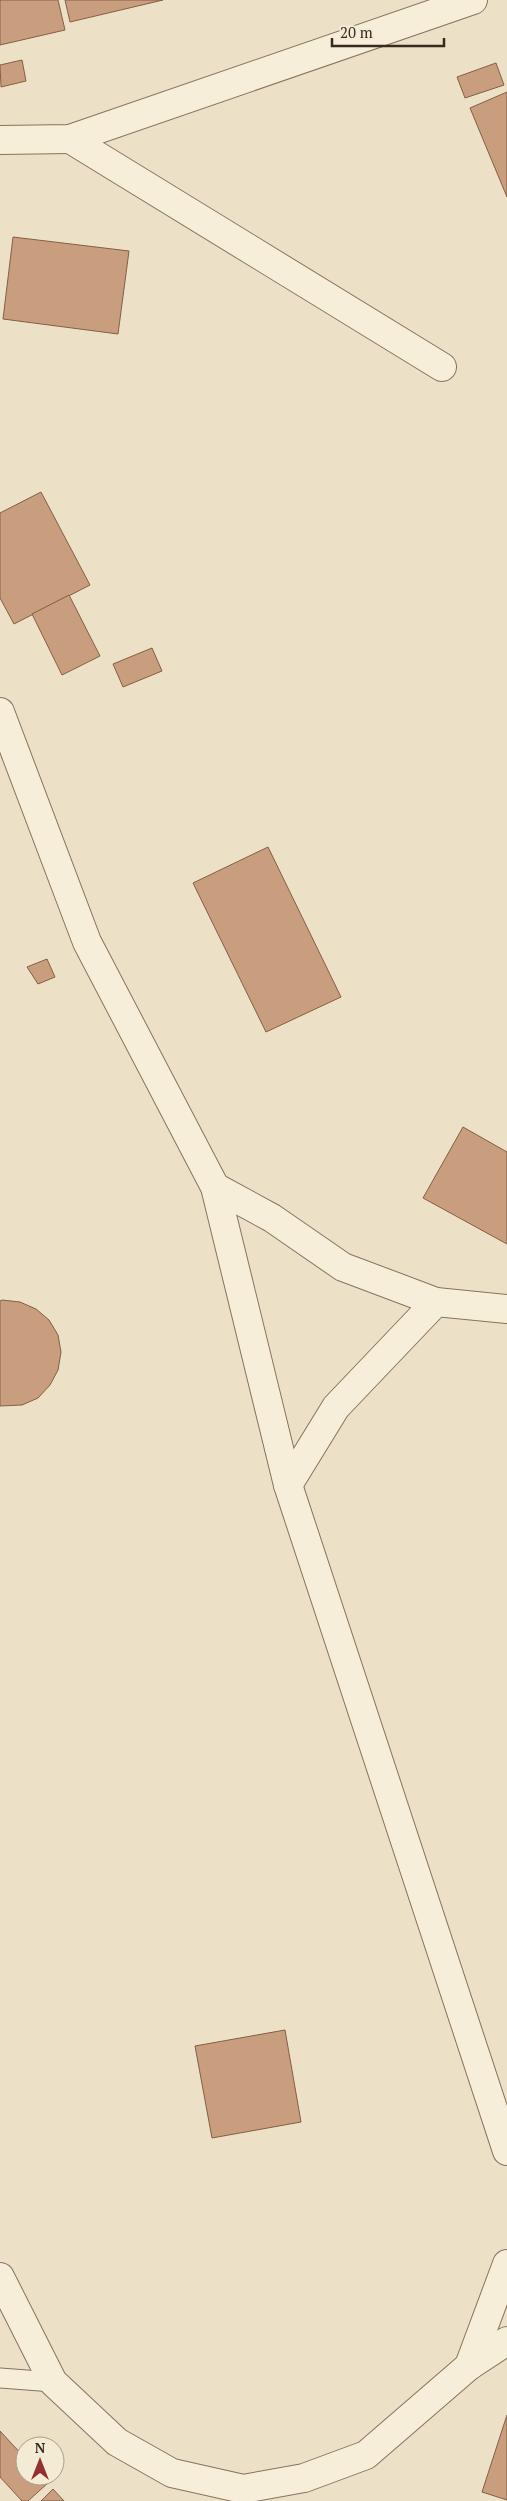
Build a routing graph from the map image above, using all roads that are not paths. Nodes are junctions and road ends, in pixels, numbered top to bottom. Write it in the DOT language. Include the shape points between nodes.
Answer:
graph roads {
  1 [pos="473,0"];
  2 [pos="70,139"];
  3 [pos="0,140"];
  4 [pos="442,367"];
  5 [pos="0,712"];
  6 [pos="215,1187"];
  7 [pos="436,1302"];
  8 [pos="507,1309"];
  9 [pos="288,1485"];
  10 [pos="507,2151"];
  11 [pos="507,2264"];
  12 [pos="0,2277"];
  13 [pos="507,2341"];
  14 [pos="469,2366"];
  15 [pos="0,2378"];
  16 [pos="53,2382"];
  1 -- 2 [label="street"];
  2 -- 3 [label="street"];
  2 -- 4 [label="street"];
  5 -- 6 [label="street" via="87,942"];
  6 -- 7 [label="street" via="272,1218 343,1268"];
  6 -- 9 [label="street"];
  7 -- 8 [label="street"];
  7 -- 9 [label="street" via="336,1407"];
  9 -- 10 [label="street"];
  11 -- 14 [label="street"];
  12 -- 16 [label="street"];
  13 -- 14 [label="street"];
  14 -- 16 [label="street" via="366,2455 304,2478 243,2490 172,2473 117,2442"];
  15 -- 16 [label="lane"];
}
